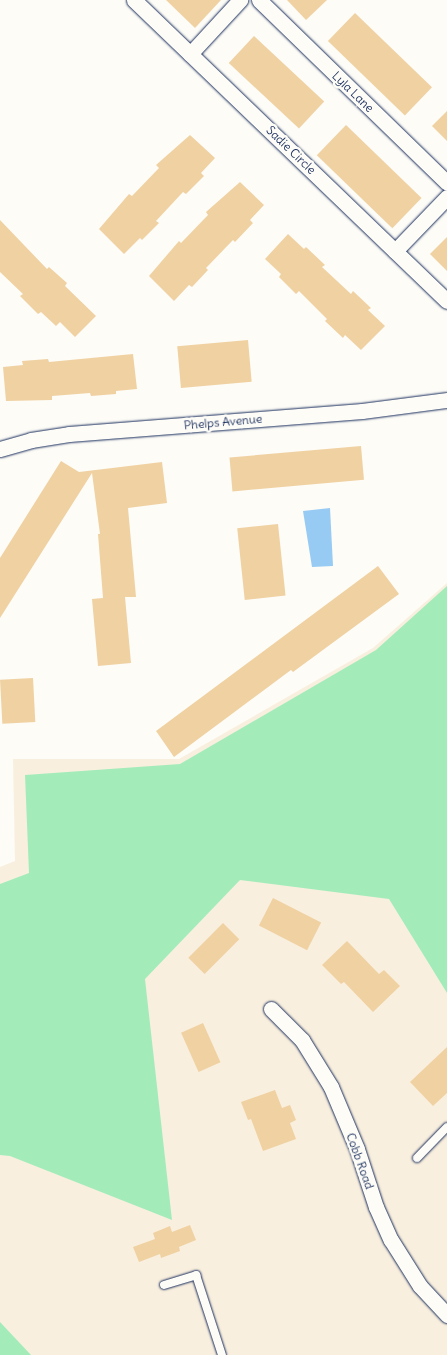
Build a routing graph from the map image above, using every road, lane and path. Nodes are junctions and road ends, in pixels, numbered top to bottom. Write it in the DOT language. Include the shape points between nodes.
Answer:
graph roads {
  1 [pos="134,0"];
  2 [pos="240,0"];
  3 [pos="259,0"];
  4 [pos="190,54"];
  5 [pos="447,184"];
  6 [pos="447,197"];
  7 [pos="395,251"];
  8 [pos="447,301"];
  9 [pos="447,400"];
  10 [pos="0,449"];
  11 [pos="271,1009"];
  12 [pos="447,1126"];
  13 [pos="417,1158"];
  14 [pos="164,1285"];
  15 [pos="447,1315"];
  16 [pos="219,1345"];
  17 [pos="216,1355"];
  18 [pos="222,1355"];
  1 -- 4 [label="street, Sadie Circle"];
  2 -- 4 [label="street"];
  3 -- 5 [label="street, Lyla Lane"];
  4 -- 7 [label="street, Sadie Circle"];
  6 -- 7 [label="street"];
  7 -- 8 [label="street, Sadie Circle"];
  9 -- 10 [label="street, Phelps Avenue" via="362,411 69,434"];
  11 -- 15 [label="street, Cobb Road" via="302,1040 331,1087 357,1149 376,1207 392,1240 420,1286"];
  12 -- 13 [label="lane"];
  14 -- 16 [label="lane" via="196,1275"];
  16 -- 17 [label="lane"];
  16 -- 18 [label="lane"];
}
